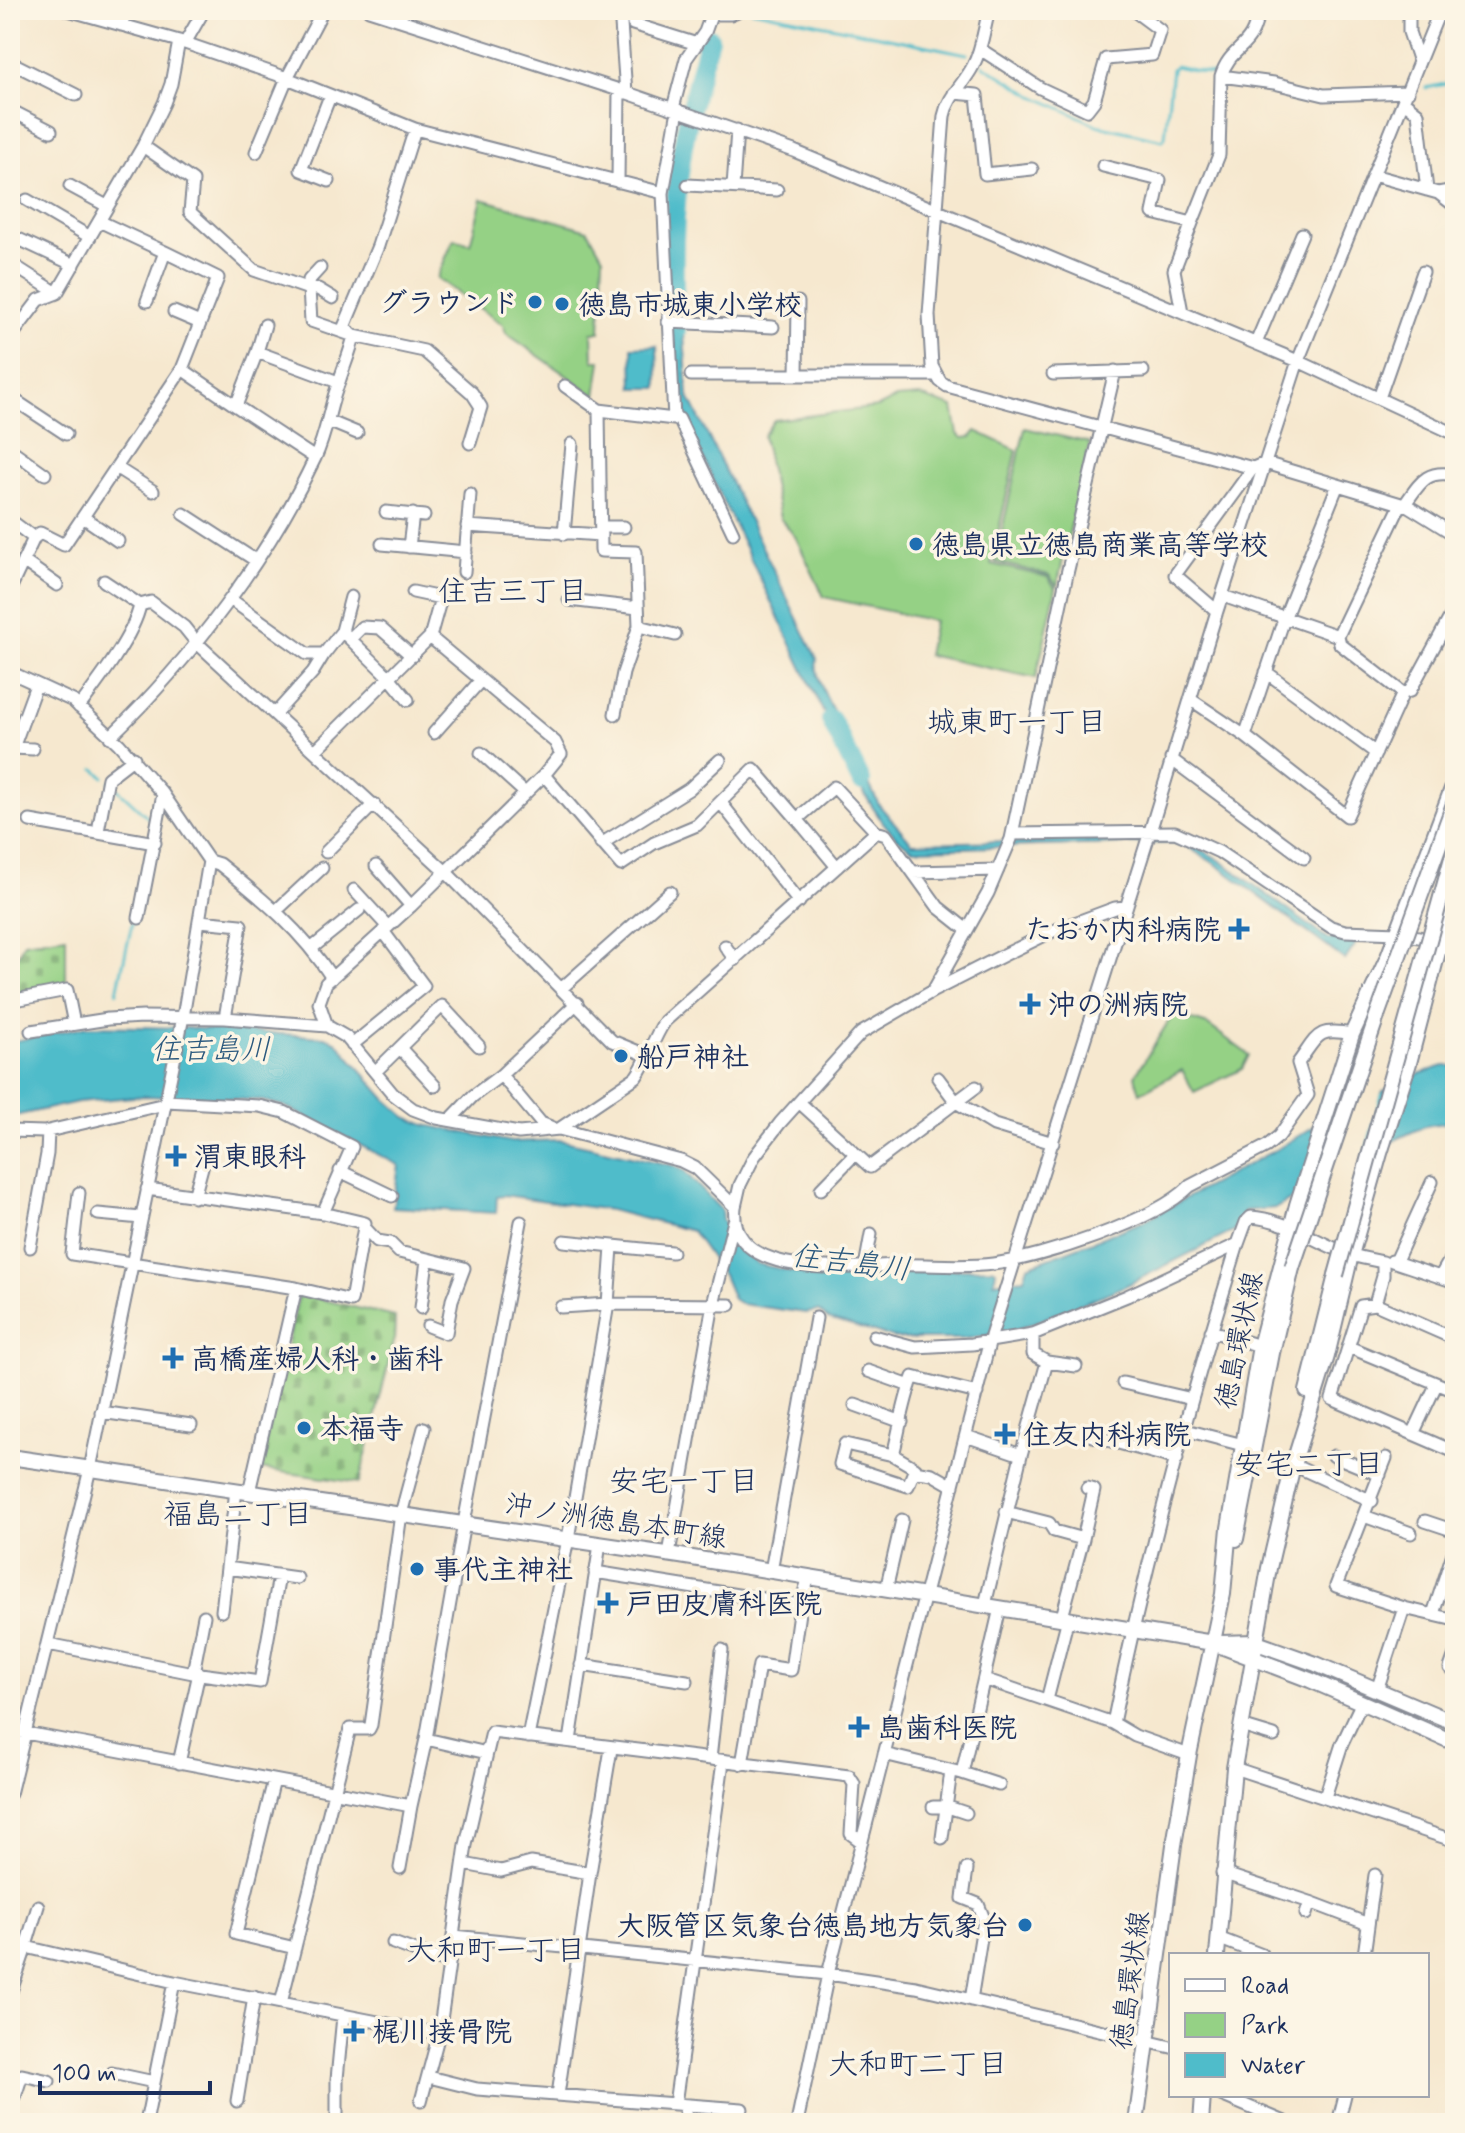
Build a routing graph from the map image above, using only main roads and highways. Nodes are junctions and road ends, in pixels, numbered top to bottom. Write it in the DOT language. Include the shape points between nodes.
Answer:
graph roads {
  1 [pos="1455,781"];
  2 [pos="1455,801"];
  3 [pos="1454,851"];
  4 [pos="1455,887"];
  5 [pos="10,1457"];
  6 [pos="1293,1465"];
  7 [pos="1223,1594"];
  8 [pos="1254,1642"];
  9 [pos="1213,1643"];
  10 [pos="1252,1658"];
  11 [pos="1455,1723"];
  12 [pos="1455,1743"];
  13 [pos="1217,1953"];
  14 [pos="1203,2097"];
  15 [pos="1136,2123"];
  16 [pos="1201,2123"];
  1 -- 7 [label="main road, 徳島環状線" via="1398,933 1352,1034 1290,1229 1260,1346"];
  2 -- 7 [label="main road, bridge" via="1292,1268"];
  3 -- 6 [label="main road, bridge" via="1336,1275"];
  4 -- 6 [label="main road"];
  5 -- 9 [label="main road, 沖ノ洲徳島本町線" via="669,1554"];
  6 -- 8 [label="main road"];
  7 -- 9 [label="main road, 徳島環状線"];
  8 -- 9 [label="main road, 沖ノ洲徳島本町線"];
  8 -- 10 [label="main road"];
  8 -- 11 [label="main road, 沖ノ洲徳島本町線"];
  9 -- 10 [label="main road, 沖ノ洲徳島本町線"];
  9 -- 15 [label="main road, 徳島環状線" via="1189,1755"];
  10 -- 12 [label="main road, 沖ノ洲徳島本町線"];
  10 -- 13 [label="main road" via="1234,1768"];
  14 -- 16 [label="main road"];
}
